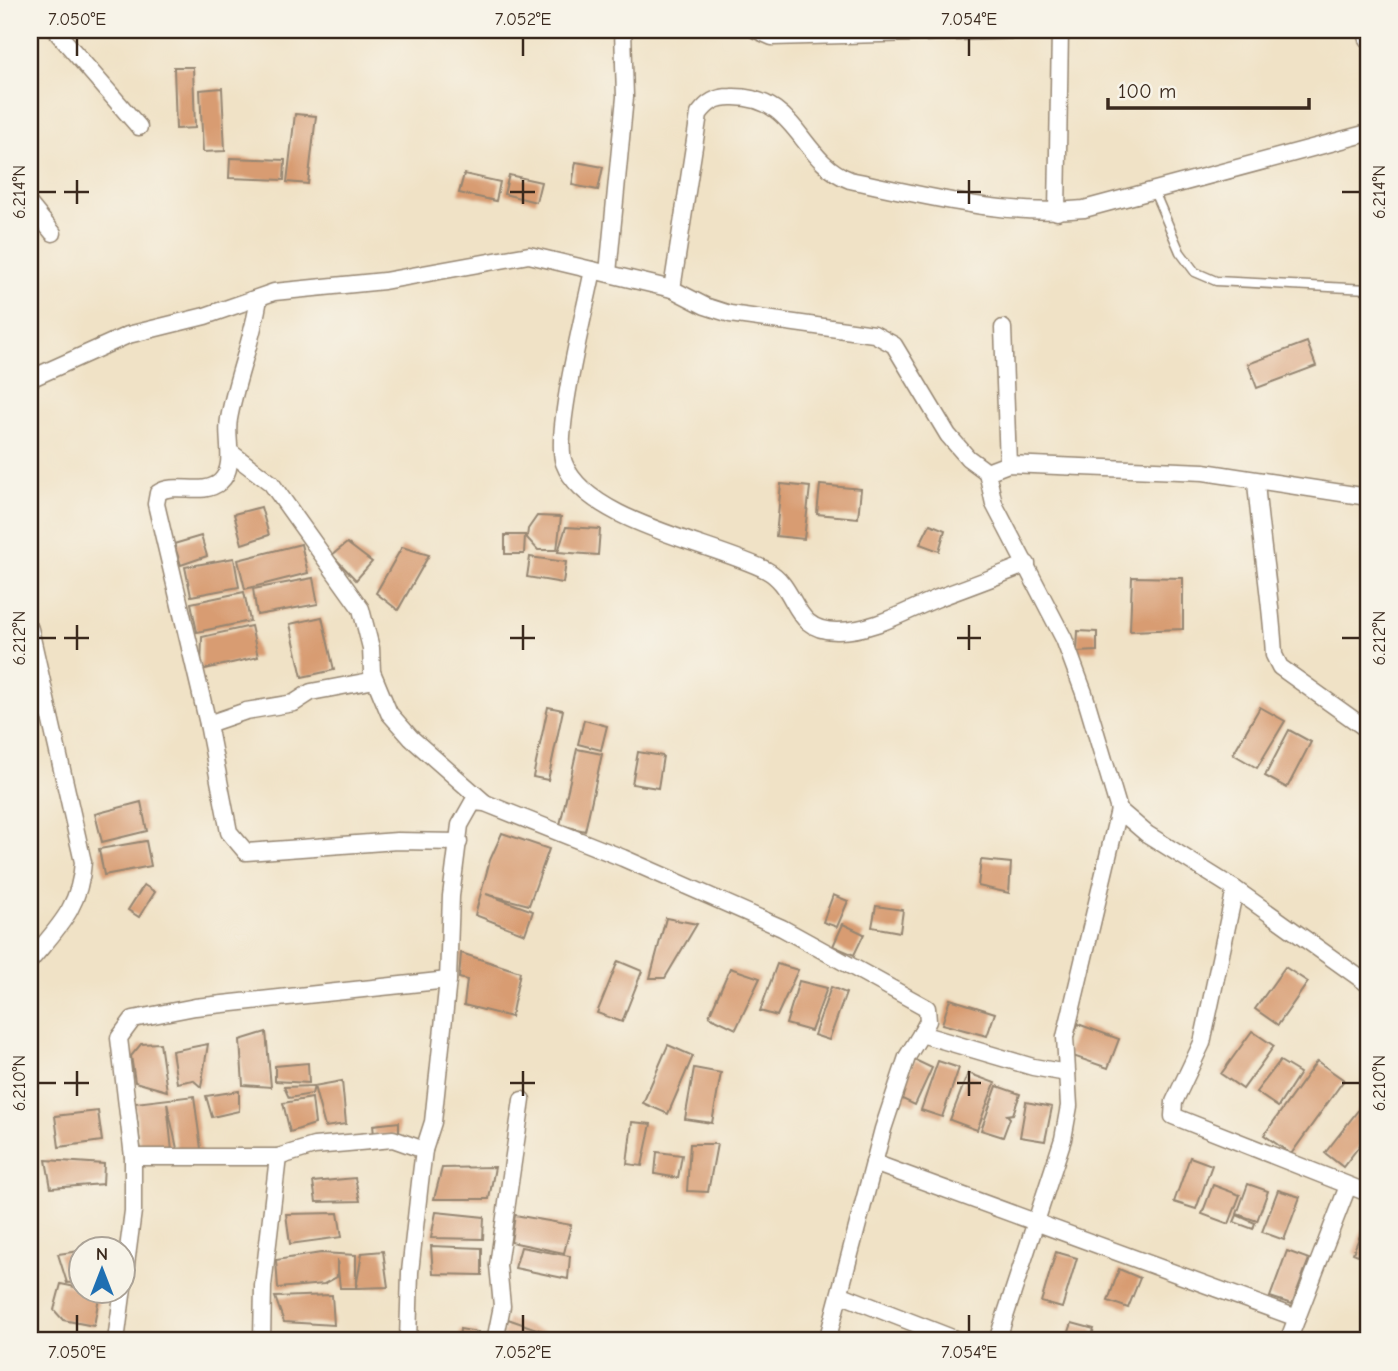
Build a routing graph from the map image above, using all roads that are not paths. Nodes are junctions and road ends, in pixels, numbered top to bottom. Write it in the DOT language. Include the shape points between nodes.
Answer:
graph roads {
  1 [pos="55,30"];
  2 [pos="623,30"];
  3 [pos="756,30"];
  4 [pos="1026,30"];
  5 [pos="1060,30"];
  6 [pos="1366,30"];
  7 [pos="1368,39"];
  8 [pos="139,127"];
  9 [pos="1368,133"];
  10 [pos="1153,189"];
  11 [pos="30,205"];
  12 [pos="1057,212"];
  13 [pos="53,233"];
  14 [pos="601,271"];
  15 [pos="672,289"];
  16 [pos="1368,289"];
  17 [pos="259,298"];
  18 [pos="1003,328"];
  19 [pos="30,379"];
  20 [pos="230,452"];
  21 [pos="1008,464"];
  22 [pos="987,472"];
  23 [pos="1256,481"];
  24 [pos="1368,496"];
  25 [pos="1027,564"];
  26 [pos="30,629"];
  27 [pos="375,680"];
  28 [pos="208,724"];
  29 [pos="1368,730"];
  30 [pos="485,803"];
  31 [pos="1119,810"];
  32 [pos="459,842"];
  33 [pos="1235,889"];
  34 [pos="30,961"];
  35 [pos="447,980"];
  36 [pos="1368,984"];
  37 [pos="921,1034"];
  38 [pos="1068,1073"];
  39 [pos="522,1100"];
  40 [pos="424,1150"];
  41 [pos="133,1157"];
  42 [pos="278,1157"];
  43 [pos="874,1163"];
  44 [pos="1348,1186"];
  45 [pos="1368,1193"];
  46 [pos="1035,1220"];
  47 [pos="842,1295"];
  48 [pos="1297,1318"];
  49 [pos="116,1341"];
  50 [pos="262,1341"];
  51 [pos="408,1341"];
  52 [pos="495,1341"];
  53 [pos="827,1341"];
  54 [pos="960,1341"];
  55 [pos="997,1341"];
  56 [pos="1288,1341"];
  1 -- 8 [label="street"];
  2 -- 14 [label="street" via="625,97"];
  3 -- 4 [label="street" via="772,37"];
  5 -- 12 [label="street"];
  6 -- 7 [label="street"];
  9 -- 10 [label="street"];
  10 -- 12 [label="street"];
  10 -- 16 [label="lane" via="1180,253 1195,272 1216,281"];
  11 -- 13 [label="street"];
  12 -- 15 [label="street" via="990,206 850,180 832,173 774,106 745,97 722,97 707,103 699,114"];
  14 -- 15 [label="street"];
  14 -- 17 [label="street" via="529,255 384,281 274,292"];
  14 -- 25 [label="street" via="562,430 563,461 575,484 601,503 656,530 768,571 782,582 806,623 819,630 869,627"];
  15 -- 22 [label="street" via="730,314 874,334 894,345 948,435"];
  17 -- 19 [label="street" via="128,335"];
  17 -- 20 [label="street" via="255,329 228,421"];
  18 -- 21 [label="street"];
  20 -- 27 [label="street" via="271,483 361,609"];
  20 -- 28 [label="street" via="220,482 210,487 165,488 158,493 156,504"];
  21 -- 22 [label="street"];
  21 -- 23 [label="street" via="1204,472"];
  22 -- 25 [label="street" via="994,504"];
  23 -- 24 [label="street"];
  23 -- 29 [label="street" via="1274,655 1280,667"];
  25 -- 31 [label="street" via="1084,692"];
  26 -- 34 [label="street" via="83,862 82,884 73,909"];
  27 -- 28 [label="street" via="321,689 294,702 246,710"];
  27 -- 30 [label="street" via="389,713 403,730"];
  28 -- 32 [label="street" via="229,832 246,852 397,841"];
  30 -- 32 [label="street" via="473,802 467,810"];
  30 -- 37 [label="street" via="782,928 927,1008 928,1021"];
  31 -- 33 [label="street" via="1147,834"];
  31 -- 38 [label="street" via="1065,1037"];
  32 -- 35 [label="street"];
  33 -- 36 [label="street"];
  33 -- 44 [label="street" via="1202,1043 1174,1102 1173,1116"];
  35 -- 40 [label="street" via="433,1122"];
  35 -- 41 [label="street" via="195,1007 133,1019 119,1038"];
  37 -- 38 [label="street" via="1033,1068"];
  37 -- 43 [label="street" via="907,1056"];
  38 -- 46 [label="street" via="1063,1139"];
  39 -- 52 [label="street" via="498,1265 502,1306"];
  40 -- 42 [label="street" via="393,1139 314,1146"];
  40 -- 51 [label="street"];
  41 -- 42 [label="street"];
  41 -- 49 [label="street" via="132,1211"];
  42 -- 50 [label="street" via="262,1286"];
  43 -- 46 [label="street"];
  43 -- 47 [label="street"];
  44 -- 45 [label="street"];
  44 -- 48 [label="street"];
  46 -- 48 [label="street"];
  46 -- 55 [label="street"];
  47 -- 53 [label="street"];
  47 -- 54 [label="street"];
  48 -- 56 [label="street"];
}
